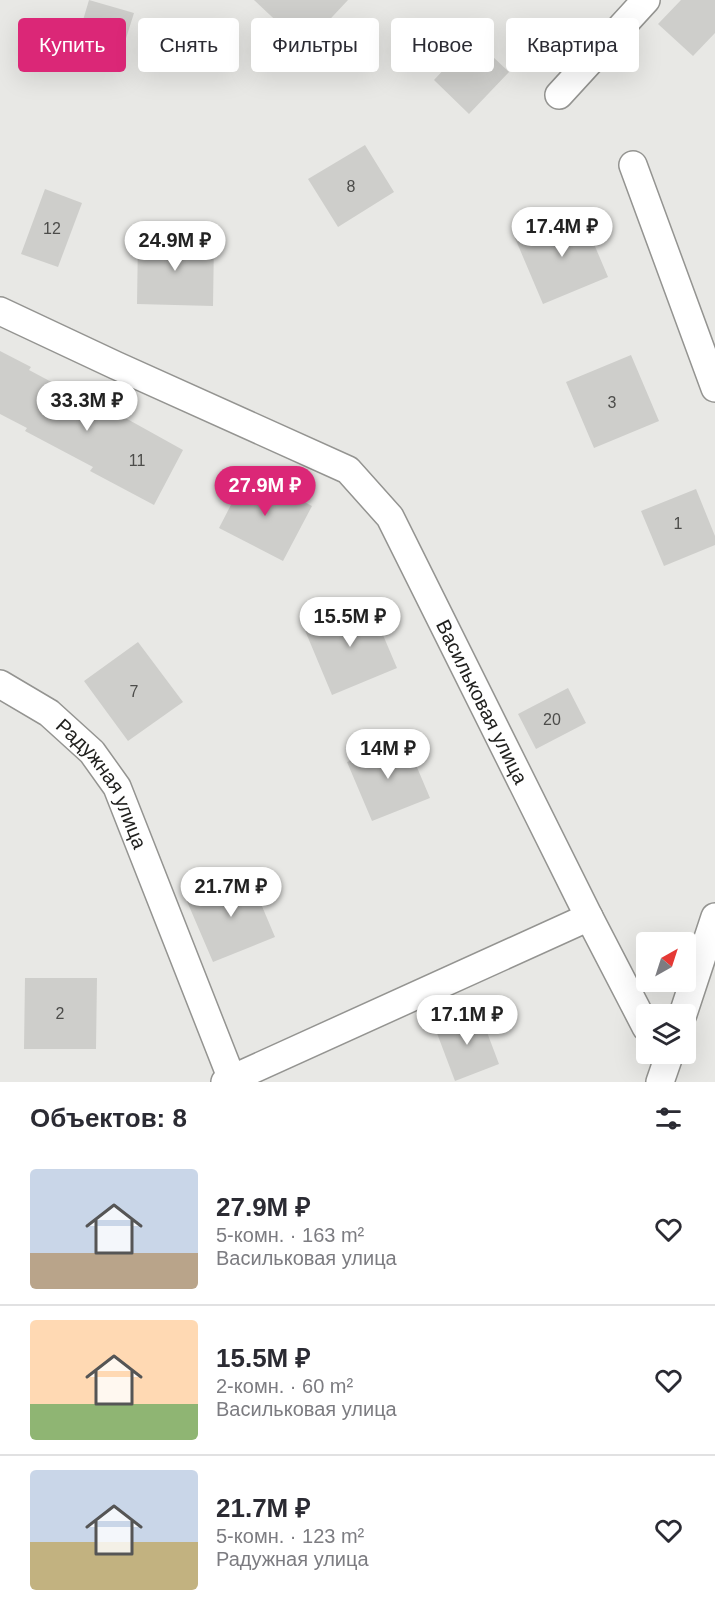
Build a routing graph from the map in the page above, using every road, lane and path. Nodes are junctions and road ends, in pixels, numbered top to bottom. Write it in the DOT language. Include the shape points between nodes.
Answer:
graph roads {
  1 [pos="646,0"];
  2 [pos="559,95"];
  3 [pos="633,165"];
  4 [pos="0,311"];
  5 [pos="715,388"];
  6 [pos="0,684"];
  7 [pos="589,917"];
  8 [pos="715,917"];
  9 [pos="686,1004"];
  10 [pos="636,1008"];
  11 [pos="230,1081"];
  1 -- 2 [label="street"];
  3 -- 5 [label="street"];
  4 -- 7 [label="street, Васильковая улица" via="348,470 390,517"];
  6 -- 11 [label="street, Радужная улица" via="49,713 92,752 117,787"];
  7 -- 10 [label="street, Васильковая улица"];
  7 -- 11 [label="street"];
  8 -- 9 [label="street"];
}
